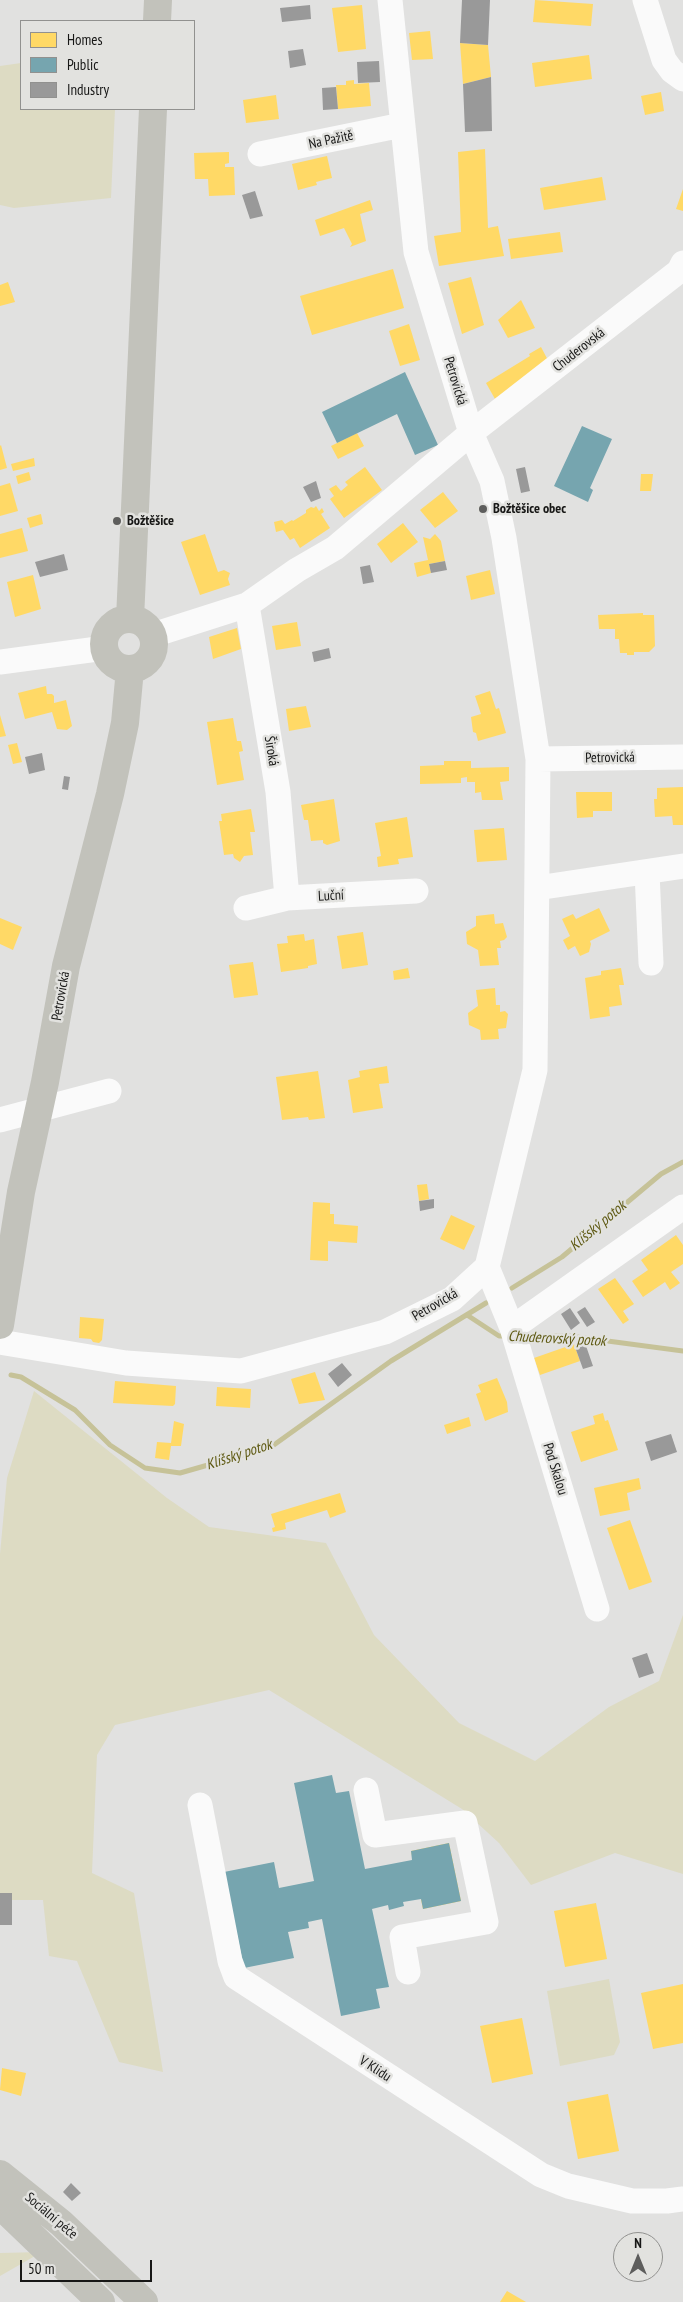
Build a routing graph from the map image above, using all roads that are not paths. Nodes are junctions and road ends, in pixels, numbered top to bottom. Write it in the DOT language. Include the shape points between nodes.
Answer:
graph roads {
  1 [pos="158,0"];
  2 [pos="390,0"];
  3 [pos="645,0"];
  4 [pos="158,20"];
  5 [pos="683,79"];
  6 [pos="153,110"];
  7 [pos="402,124"];
  8 [pos="260,154"];
  9 [pos="683,263"];
  10 [pos="471,433"];
  11 [pos="248,605"];
  12 [pos="130,619"];
  13 [pos="153,635"];
  14 [pos="105,648"];
  15 [pos="1,658"];
  16 [pos="130,669"];
  17 [pos="683,757"];
  18 [pos="538,759"];
  19 [pos="683,866"];
  20 [pos="647,872"];
  21 [pos="536,888"];
  22 [pos="416,891"];
  23 [pos="287,898"];
  24 [pos="246,908"];
  25 [pos="650,963"];
  26 [pos="109,1091"];
  27 [pos="0,1120"];
  28 [pos="683,1207"];
  29 [pos="488,1267"];
  30 [pos="0,1325"];
  31 [pos="515,1335"];
  32 [pos="0,1342"];
  33 [pos="597,1609"];
  34 [pos="366,1790"];
  35 [pos="200,1805"];
  36 [pos="408,1972"];
  37 [pos="0,2174"];
  38 [pos="683,2199"];
  39 [pos="0,2206"];
  40 [pos="101,2302"];
  41 [pos="144,2302"];
  1 -- 4 [label="main road"];
  2 -- 7 [label="street, Petrovická"];
  3 -- 5 [label="street" via="664,60"];
  6 -- 12 [label="main road"];
  7 -- 8 [label="street, Na Pažitě"];
  7 -- 10 [label="street, Petrovická" via="416,252"];
  9 -- 10 [label="street, Chuderovská" via="679,271"];
  10 -- 11 [label="street" via="335,548"];
  10 -- 18 [label="street, Petrovická" via="492,480 504,538"];
  11 -- 13 [label="street"];
  11 -- 23 [label="street, Široká" via="278,792"];
  12 -- 13 [label="main road" via="140,621"];
  12 -- 14 [label="main road" via="110,627 105,637"];
  13 -- 16 [label="main road" via="152,654 147,662"];
  14 -- 15 [label="street"];
  14 -- 16 [label="main road" via="114,663"];
  16 -- 30 [label="main road, Petrovická" via="125,723 66,966 21,1192"];
  17 -- 18 [label="street, Petrovická"];
  18 -- 21 [label="street, Petrovická"];
  19 -- 20 [label="street"];
  20 -- 21 [label="street"];
  20 -- 25 [label="street"];
  21 -- 29 [label="street, Petrovická" via="535,1070"];
  22 -- 23 [label="street, Luční"];
  23 -- 24 [label="street, Luční"];
  26 -- 27 [label="street"];
  28 -- 31 [label="street"];
  29 -- 31 [label="street, Pod Skalou"];
  29 -- 32 [label="street, Petrovická" via="452,1299 385,1332 242,1371 126,1363"];
  31 -- 33 [label="street, Pod Skalou"];
  34 -- 36 [label="street" via="375,1835 464,1823 486,1922 402,1937"];
  35 -- 38 [label="street, V Klidu" via="230,1961 236,1977 541,2175 568,2186 632,2201"];
  37 -- 41 [label="main road, Sociální péče" via="61,2223"];
  39 -- 40 [label="main road, Sociální péče"];
}
